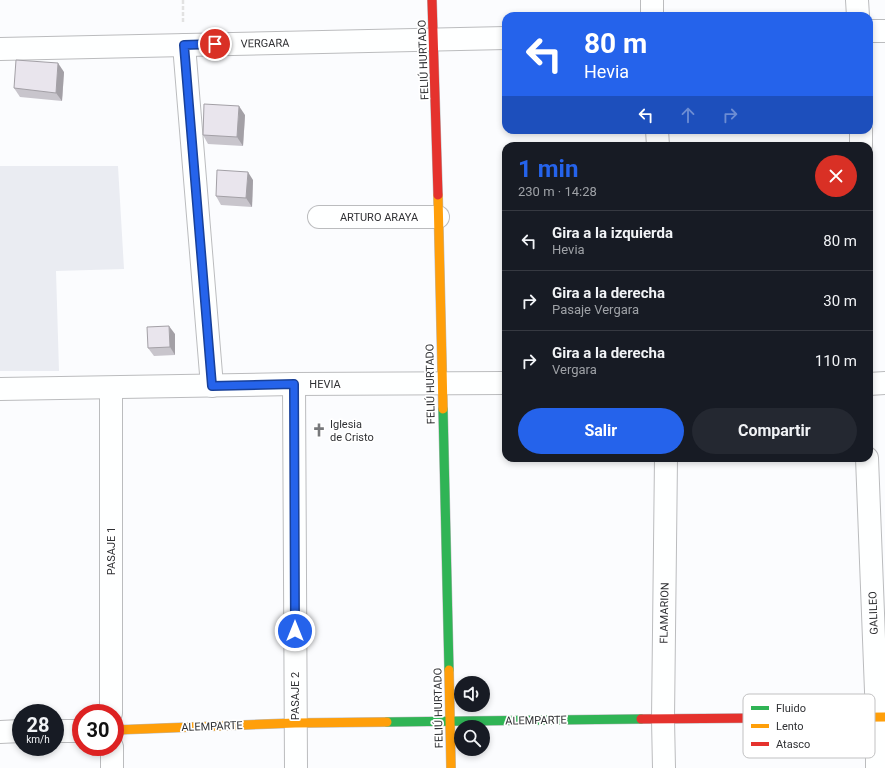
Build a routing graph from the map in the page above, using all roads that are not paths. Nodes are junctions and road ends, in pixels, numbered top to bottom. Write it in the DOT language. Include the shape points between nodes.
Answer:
graph roads {
  1 [pos="432,0"];
  2 [pos="652,0"];
  3 [pos="857,0"];
  4 [pos="652,12"];
  5 [pos="858,12"];
  6 [pos="873,31"];
  7 [pos="885,31"];
  8 [pos="502,38"];
  9 [pos="434,40"];
  10 [pos="184,45"];
  11 [pos="0,49"];
  12 [pos="319,217"];
  13 [pos="438,217"];
  14 [pos="442,383"];
  15 [pos="502,383"];
  16 [pos="885,383"];
  17 [pos="294,384"];
  18 [pos="873,384"];
  19 [pos="212,386"];
  20 [pos="111,388"];
  21 [pos="0,389"];
  22 [pos="666,462"];
  23 [pos="867,462"];
  24 [pos="111,704"];
  25 [pos="881,717"];
  26 [pos="743,718"];
  27 [pos="663,719"];
  28 [pos="450,721"];
  29 [pos="295,723"];
  30 [pos="124,730"];
  31 [pos="12,731"];
  32 [pos="0,732"];
  33 [pos="112,756"];
  34 [pos="112,768"];
  35 [pos="296,768"];
  36 [pos="451,768"];
  37 [pos="664,768"];
  38 [pos="877,768"];
  1 -- 9 [label="street, FELIÚ HURTADO"];
  2 -- 4 [label="street"];
  3 -- 5 [label="street"];
  6 -- 7 [label="street"];
  8 -- 9 [label="street, VERGARA"];
  9 -- 10 [label="street, VERGARA"];
  9 -- 13 [label="street, FELIÚ HURTADO"];
  10 -- 11 [label="street, VERGARA"];
  10 -- 19 [label="street"];
  12 -- 13 [label="street, ARTURO ARAYA"];
  13 -- 14 [label="street, FELIÚ HURTADO"];
  14 -- 15 [label="street, HEVIA"];
  14 -- 17 [label="street, HEVIA"];
  14 -- 28 [label="street, FELIÚ HURTADO"];
  16 -- 18 [label="street"];
  17 -- 19 [label="street, HEVIA"];
  17 -- 29 [label="street, PASAJE 2"];
  19 -- 20 [label="street, HEVIA"];
  20 -- 21 [label="street, HEVIA"];
  20 -- 24 [label="street, PASAJE 1"];
  22 -- 27 [label="street, FLAMARION"];
  23 -- 25 [label="street, GALILEO"];
  25 -- 38 [label="street, GALILEO"];
  26 -- 27 [label="street, ALEMPARTE"];
  27 -- 28 [label="street, ALEMPARTE"];
  27 -- 37 [label="street, FLAMARION"];
  28 -- 29 [label="street, ALEMPARTE"];
  28 -- 36 [label="street, FELIÚ HURTADO"];
  29 -- 30 [label="street, ALEMPARTE"];
  29 -- 35 [label="street, PASAJE 2"];
  31 -- 32 [label="street"];
  33 -- 34 [label="street"];
}
